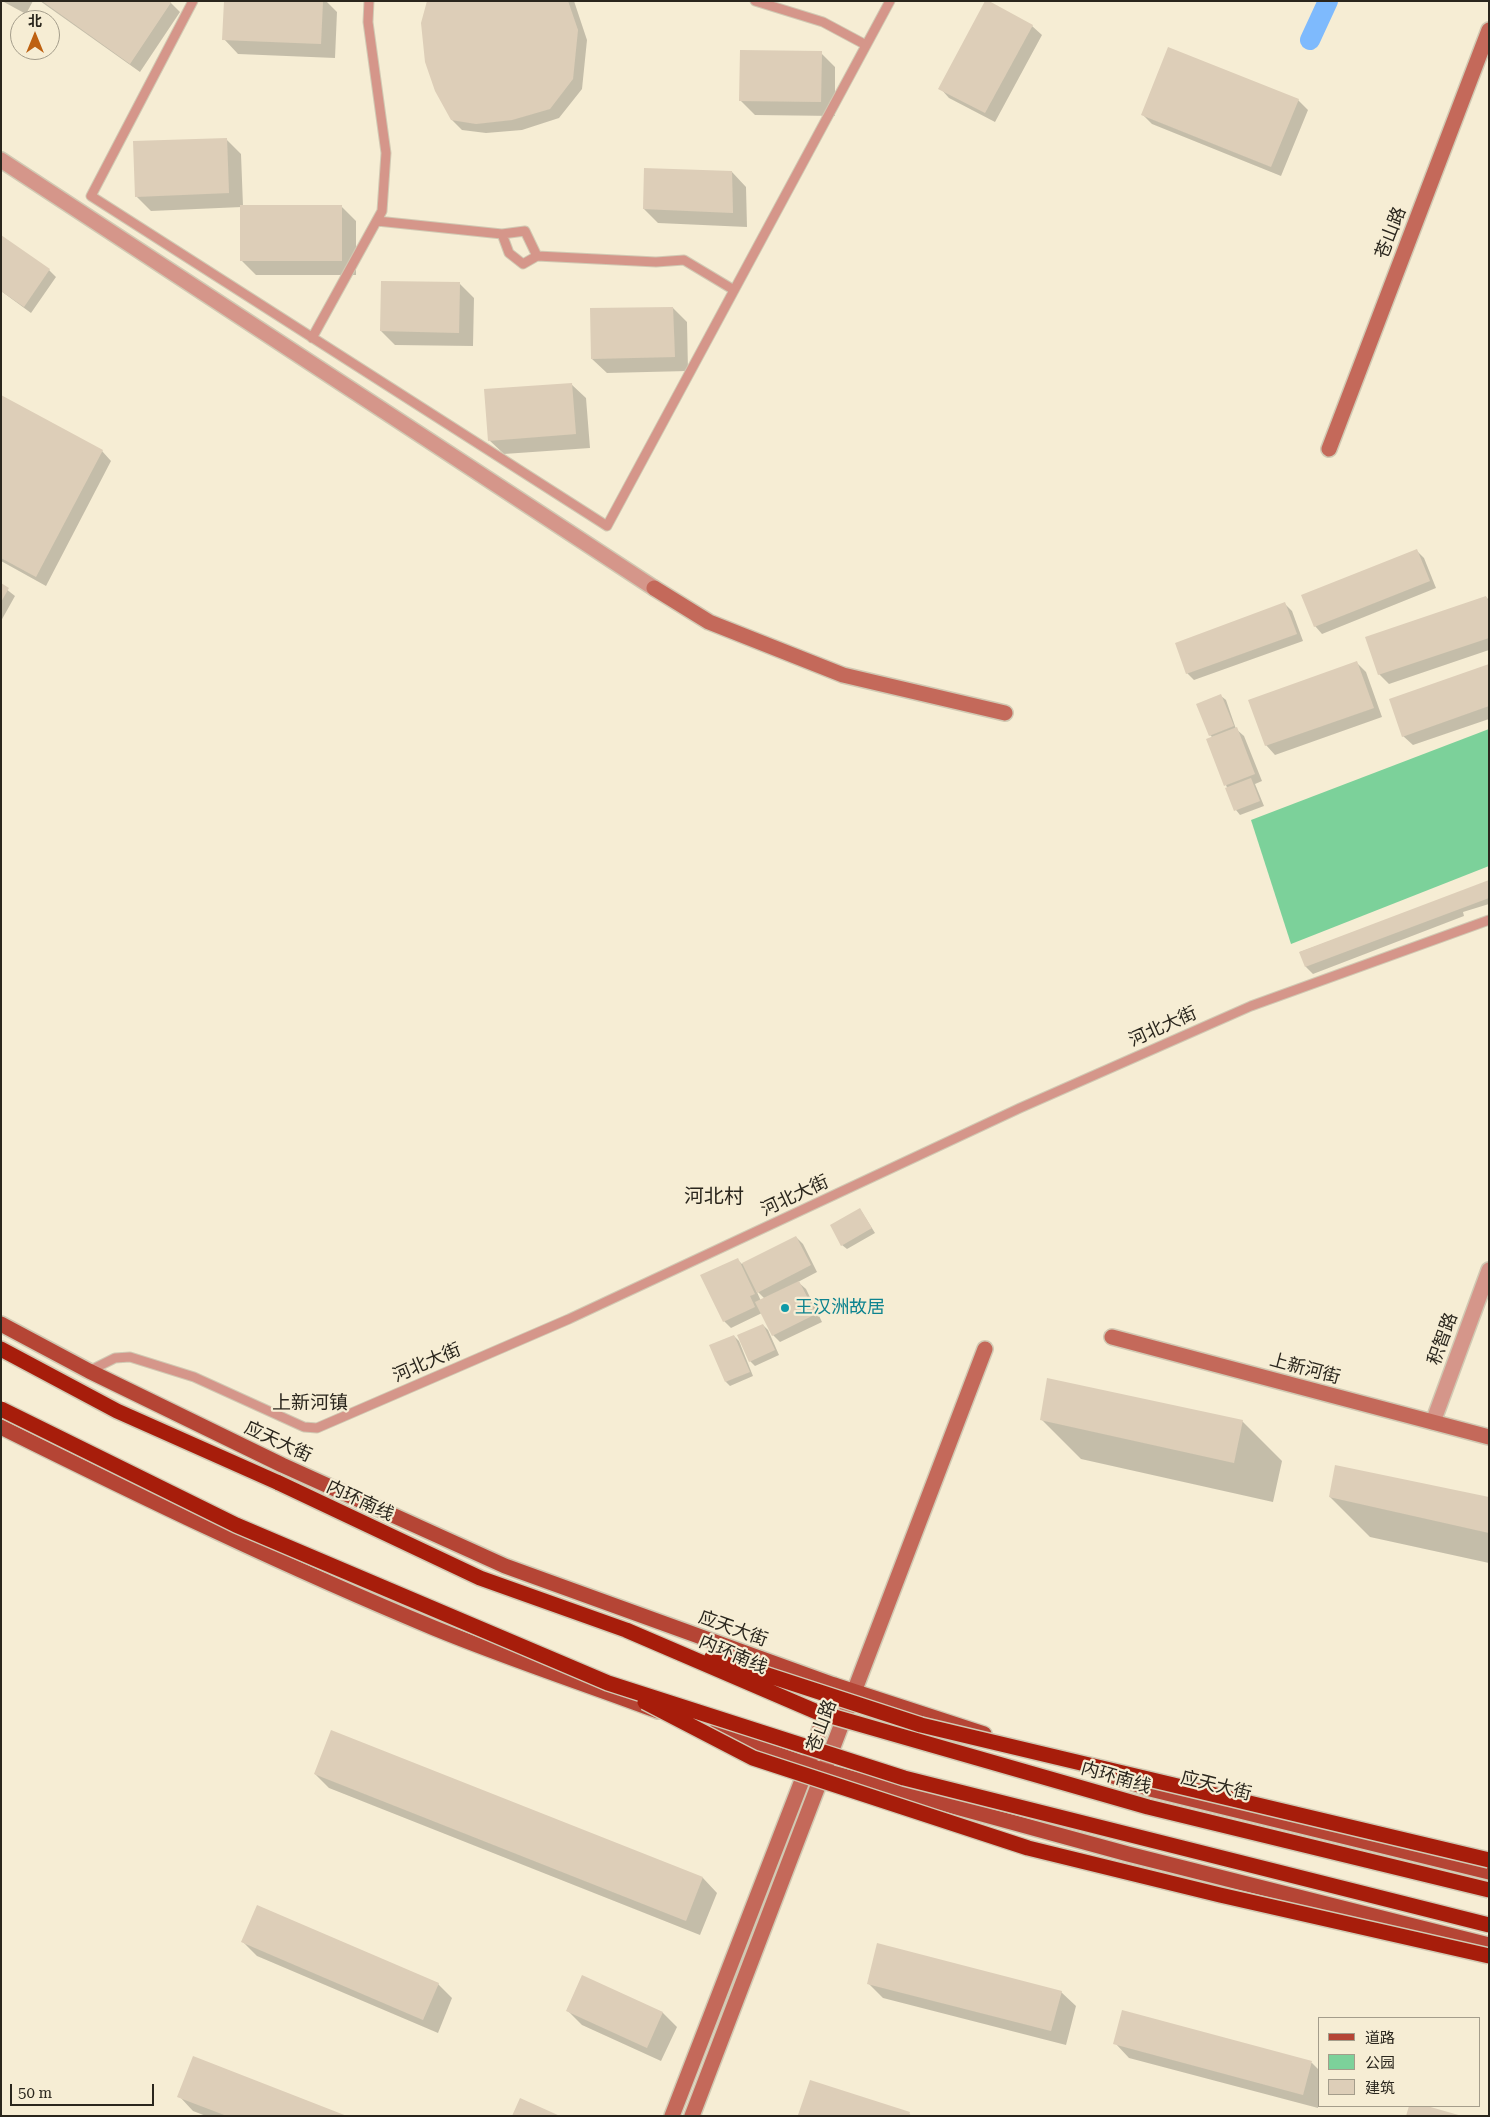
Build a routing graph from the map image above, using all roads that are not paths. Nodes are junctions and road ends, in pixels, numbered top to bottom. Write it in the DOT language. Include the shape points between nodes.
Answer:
graph roads {
  1 [pos="193,1"];
  2 [pos="369,1"];
  3 [pos="755,1"];
  4 [pos="890,1"];
  5 [pos="1489,30"];
  6 [pos="866,45"];
  7 [pos="1,160"];
  8 [pos="377,221"];
  9 [pos="502,234"];
  10 [pos="537,256"];
  11 [pos="734,290"];
  12 [pos="312,338"];
  13 [pos="1329,449"];
  14 [pos="1005,713"];
  15 [pos="1489,920"];
  16 [pos="1489,1270"];
  17 [pos="1,1324"];
  18 [pos="1112,1337"];
  19 [pos="1,1349"];
  20 [pos="985,1349"];
  21 [pos="89,1371"];
  22 [pos="1,1409"];
  23 [pos="1433,1422"];
  24 [pos="1,1427"];
  25 [pos="1489,1436"];
  26 [pos="626,1630"];
  27 [pos="608,1683"];
  28 [pos="834,1686"];
  29 [pos="855,1692"];
  30 [pos="808,1765"];
  31 [pos="825,1771"];
  32 [pos="1489,1860"];
  33 [pos="1489,1872"];
  34 [pos="1489,1890"];
  35 [pos="1489,1924"];
  36 [pos="1489,1945"];
  37 [pos="1489,1956"];
  38 [pos="672,2116"];
  39 [pos="692,2116"];
  1 -- 12 [label="lane" via="91,196"];
  2 -- 8 [label="lane" via="368,22 386,153 382,211"];
  3 -- 6 [label="lane" via="823,22"];
  4 -- 6 [label="lane"];
  5 -- 13 [label="street, 苍山路"];
  6 -- 11 [label="lane"];
  7 -- 14 [label="street" via="709,622 843,675"];
  8 -- 9 [label="lane"];
  8 -- 12 [label="lane"];
  9 -- 10 [label="lane" via="526,231"];
  9 -- 10 [label="lane" via="509,253 523,264"];
  10 -- 11 [label="lane" via="656,262 684,260"];
  11 -- 12 [label="lane" via="607,526"];
  15 -- 21 [label="lane, 河北大街" via="1251,1006 1012,1112 569,1319 316,1428 304,1426 194,1377 130,1357 115,1358"];
  16 -- 23 [label="street, 积智路"];
  17 -- 21 [label="main road, 应天大街"];
  18 -- 23 [label="street, 上新河街"];
  19 -- 26 [label="highway, 内环南线, bridge" via="118,1411 480,1578"];
  20 -- 29 [label="street, 苍山路"];
  21 -- 28 [label="main road, 应天大街" via="282,1466 505,1566"];
  22 -- 27 [label="highway, bridge" via="236,1525"];
  23 -- 25 [label="street, 上新河街"];
  24 -- 30 [label="main road" via="295,1569 436,1629"];
  26 -- 32 [label="highway, bridge" via="921,1725"];
  26 -- 34 [label="highway, 内环南线, bridge" via="818,1712 1148,1807"];
  27 -- 35 [label="highway, bridge" via="904,1778"];
  27 -- 37 [label="highway, bridge" via="752,1758 1028,1848"];
  28 -- 29 [label="main road, 应天大街"];
  28 -- 30 [label="street, 苍山路"];
  29 -- 31 [label="street, 苍山路"];
  29 -- 33 [label="main road, 应天大街" via="1150,1789"];
  30 -- 31 [label="main road"];
  30 -- 38 [label="street, 苍山路"];
  31 -- 36 [label="main road" via="1128,1854"];
  31 -- 39 [label="street, 苍山路"];
}
